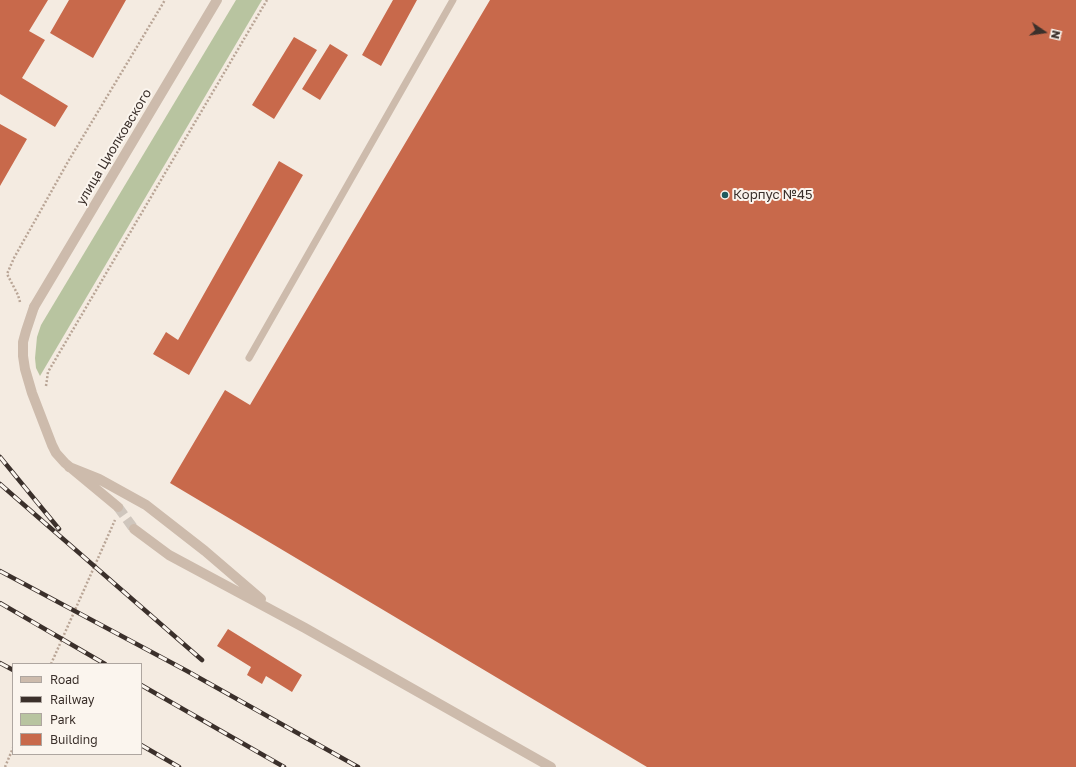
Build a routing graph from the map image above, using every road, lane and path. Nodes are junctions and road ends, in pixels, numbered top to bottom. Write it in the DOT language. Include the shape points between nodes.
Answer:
graph roads {
  1 [pos="217,0"];
  2 [pos="267,0"];
  3 [pos="453,0"];
  4 [pos="248,358"];
  5 [pos="47,390"];
  6 [pos="69,467"];
  7 [pos="118,510"];
  8 [pos="134,529"];
  9 [pos="277,613"];
  10 [pos="51,663"];
  11 [pos="12,750"];
  12 [pos="5,767"];
  13 [pos="551,767"];
  1 -- 6 [label="street, улица Циолковского" via="34,307 29,320 23,342 25,369 36,406 52,445 61,460"];
  2 -- 5 [label="path" via="48,372"];
  3 -- 4 [label="lane"];
  6 -- 7 [label="street, улица Циолковского"];
  6 -- 9 [label="street" via="99,479 146,505 205,551"];
  7 -- 10 [label="path"];
  8 -- 9 [label="street" via="169,555"];
  9 -- 13 [label="street"];
  11 -- 12 [label="path"];
}
